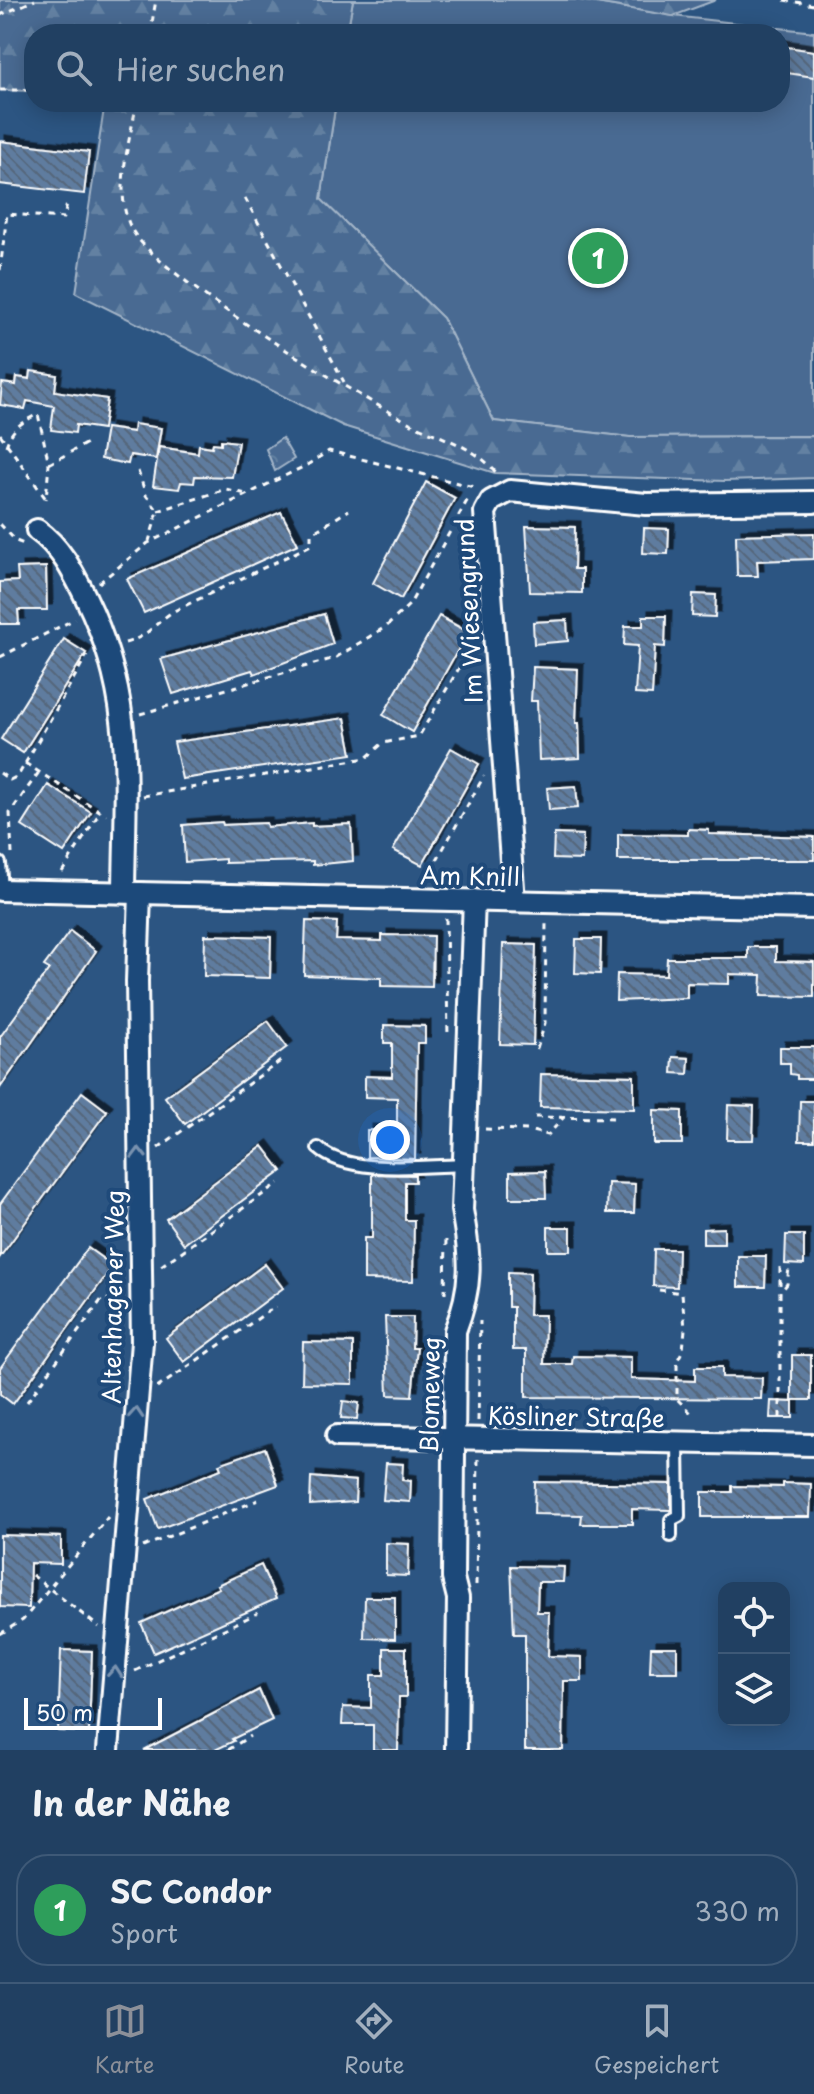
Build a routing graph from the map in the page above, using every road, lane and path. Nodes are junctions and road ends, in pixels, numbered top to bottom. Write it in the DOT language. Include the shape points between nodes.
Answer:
graph roads {
  1 [pos="35,0"];
  2 [pos="156,0"];
  3 [pos="784,0"];
  4 [pos="814,5"];
  5 [pos="0,15"];
  6 [pos="152,24"];
  7 [pos="0,90"];
  8 [pos="24,90"];
  9 [pos="135,112"];
  10 [pos="245,198"];
  11 [pos="67,203"];
  12 [pos="2,232"];
  13 [pos="0,270"];
  14 [pos="346,385"];
  15 [pos="0,434"];
  16 [pos="87,443"];
  17 [pos="6,446"];
  18 [pos="49,464"];
  19 [pos="138,471"];
  20 [pos="475,487"];
  21 [pos="483,489"];
  22 [pos="510,491"];
  23 [pos="247,494"];
  24 [pos="814,502"];
  25 [pos="349,510"];
  26 [pos="158,511"];
  27 [pos="0,524"];
  28 [pos="34,538"];
  29 [pos="148,543"];
  30 [pos="94,589"];
  31 [pos="85,614"];
  32 [pos="481,631"];
  33 [pos="117,645"];
  34 [pos="97,647"];
  35 [pos="0,657"];
  36 [pos="132,716"];
  37 [pos="25,763"];
  38 [pos="39,772"];
  39 [pos="0,773"];
  40 [pos="484,775"];
  41 [pos="18,776"];
  42 [pos="25,787"];
  43 [pos="139,797"];
  44 [pos="100,812"];
  45 [pos="109,817"];
  46 [pos="13,859"];
  47 [pos="0,863"];
  48 [pos="60,875"];
  49 [pos="424,882"];
  50 [pos="1,890"];
  51 [pos="132,892"];
  52 [pos="474,900"];
  53 [pos="514,901"];
  54 [pos="814,908"];
  55 [pos="546,914"];
  56 [pos="537,1049"];
  57 [pos="282,1060"];
  58 [pos="482,1116"];
  59 [pos="535,1117"];
  60 [pos="563,1118"];
  61 [pos="618,1118"];
  62 [pos="318,1148"];
  63 [pos="152,1152"];
  64 [pos="464,1165"];
  65 [pos="279,1183"];
  66 [pos="780,1267"];
  67 [pos="153,1268"];
  68 [pos="789,1268"];
  69 [pos="659,1290"];
  70 [pos="780,1293"];
  71 [pos="129,1301"];
  72 [pos="276,1306"];
  73 [pos="480,1307"];
  74 [pos="147,1394"];
  75 [pos="27,1402"];
  76 [pos="691,1413"];
  77 [pos="780,1418"];
  78 [pos="337,1436"];
  79 [pos="454,1440"];
  80 [pos="478,1441"];
  81 [pos="678,1443"];
  82 [pos="814,1445"];
  83 [pos="258,1500"];
  84 [pos="116,1507"];
  85 [pos="671,1536"];
  86 [pos="136,1549"];
  87 [pos="32,1575"];
  88 [pos="476,1586"];
  89 [pos="49,1589"];
  90 [pos="258,1613"];
  91 [pos="107,1633"];
  92 [pos="0,1634"];
  93 [pos="128,1675"];
  94 [pos="250,1736"];
  95 [pos="108,1750"];
  96 [pos="228,1750"];
  97 [pos="456,1750"];
  1 -- 5 [label="path"];
  2 -- 6 [label="path"];
  3 -- 4 [label="path"];
  7 -- 8 [label="path"];
  9 -- 14 [label="path" via="125,171 131,229 162,264"];
  10 -- 14 [label="path"];
  11 -- 12 [label="path" via="64,218 7,214"];
  12 -- 13 [label="path"];
  14 -- 22 [label="path" via="410,423 469,448 490,464"];
  15 -- 17 [label="path"];
  16 -- 18 [label="path"];
  17 -- 18 [label="path" via="20,423 38,414"];
  17 -- 18 [label="path" via="46,499"];
  19 -- 26 [label="path"];
  20 -- 21 [label="path"];
  20 -- 23 [label="path" via="329,451"];
  20 -- 36 [label="path" via="410,604 364,642 335,658"];
  22 -- 24 [label="street" via="646,504"];
  22 -- 53 [label="street, Im Wiesengrund" via="491,501 485,512"];
  23 -- 26 [label="path" via="226,489"];
  23 -- 29 [label="path"];
  25 -- 33 [label="path" via="311,534 311,545 165,616 146,637"];
  26 -- 29 [label="path"];
  27 -- 28 [label="path" via="16,541"];
  28 -- 51 [label="street" via="54,542 75,575 104,643 125,732"];
  29 -- 30 [label="path"];
  31 -- 35 [label="path"];
  32 -- 43 [label="path" via="419,736 383,743 366,758"];
  34 -- 37 [label="path" via="86,656"];
  37 -- 38 [label="path"];
  37 -- 41 [label="path"];
  38 -- 42 [label="path"];
  38 -- 44 [label="path"];
  39 -- 41 [label="path" via="10,780"];
  40 -- 49 [label="path"];
  41 -- 42 [label="path"];
  42 -- 46 [label="path" via="10,813"];
  44 -- 45 [label="path"];
  44 -- 48 [label="path"];
  47 -- 50 [label="lane"];
  50 -- 51 [label="street, Am Knill"];
  51 -- 52 [label="street, Am Knill"];
  95 -- 51 [label="street, Altenhagener Weg, one-way" via="142,1342"];
  52 -- 53 [label="street, Am Knill"];
  52 -- 64 [label="street, Blomeweg"];
  53 -- 54 [label="street, Am Knill"];
  55 -- 56 [label="path" via="545,1023"];
  57 -- 63 [label="path"];
  58 -- 60 [label="path" via="481,1129 548,1135"];
  59 -- 60 [label="path"];
  60 -- 61 [label="path"];
  62 -- 64 [label="lane" via="330,1159 352,1164"];
  64 -- 79 [label="street, Blomeweg" via="469,1295 455,1331"];
  65 -- 67 [label="path"];
  66 -- 70 [label="path"];
  68 -- 70 [label="path"];
  69 -- 76 [label="path" via="682,1293 685,1329 677,1361 677,1399"];
  70 -- 77 [label="path"];
  71 -- 75 [label="path" via="102,1299"];
  72 -- 74 [label="path"];
  73 -- 80 [label="path"];
  78 -- 79 [label="street, Kösliner Straße"];
  79 -- 80 [label="street, Kösliner Straße"];
  79 -- 97 [label="street, Blomeweg"];
  80 -- 81 [label="street, Kösliner Straße"];
  80 -- 88 [label="path"];
  81 -- 82 [label="street, Kösliner Straße"];
  81 -- 85 [label="lane" via="679,1516 671,1520"];
  83 -- 86 [label="path"];
  84 -- 89 [label="path"];
  87 -- 89 [label="path"];
  89 -- 91 [label="path"];
  89 -- 92 [label="path" via="23,1620"];
  90 -- 93 [label="path"];
  94 -- 96 [label="path"];
}
